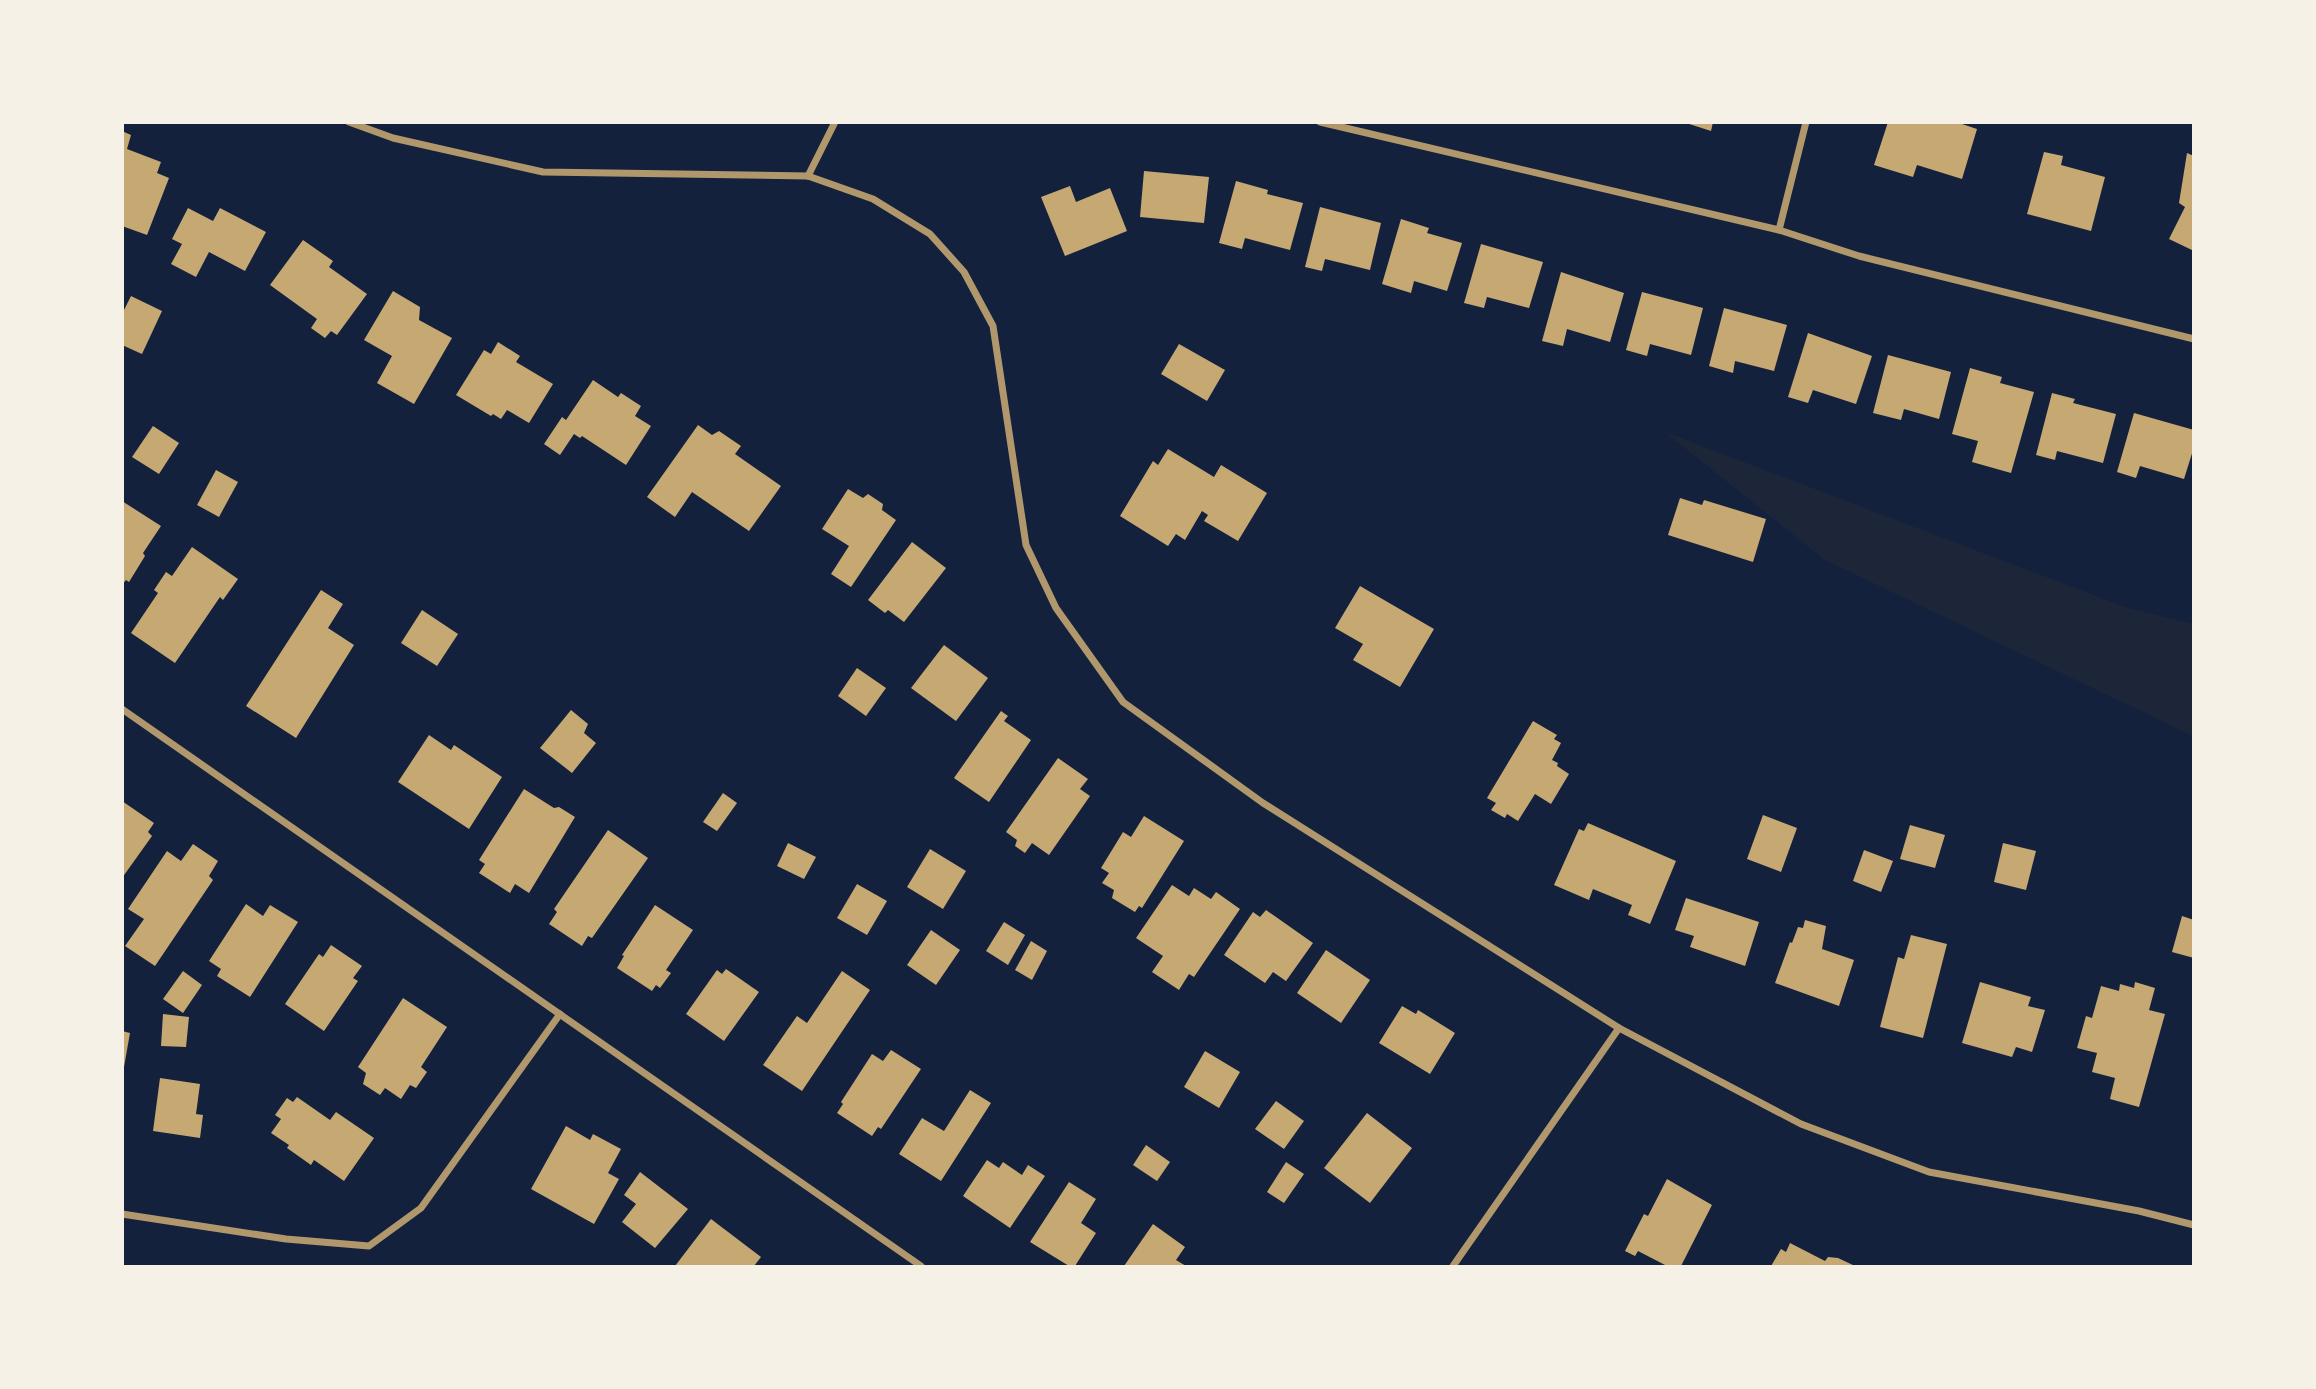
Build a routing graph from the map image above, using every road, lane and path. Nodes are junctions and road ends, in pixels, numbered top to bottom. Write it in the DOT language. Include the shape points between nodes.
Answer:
graph roads {
  1 [pos="349,122"];
  2 [pos="835,122"];
  3 [pos="1320,122"];
  4 [pos="1806,122"];
  5 [pos="808,176"];
  6 [pos="1779,230"];
  7 [pos="2193,340"];
  8 [pos="122,709"];
  9 [pos="560,1014"];
  10 [pos="1619,1028"];
  11 [pos="122,1214"];
  12 [pos="2193,1225"];
  13 [pos="921,1266"];
  14 [pos="1453,1266"];
  1 -- 5 [label="street" via="393,138 543,172"];
  2 -- 5 [label="street"];
  3 -- 6 [label="street"];
  4 -- 6 [label="street"];
  5 -- 10 [label="street" via="873,199 929,233 964,272 993,326 1026,545 1056,608 1123,702 1263,803"];
  6 -- 7 [label="street" via="1859,257"];
  8 -- 9 [label="street"];
  9 -- 11 [label="street" via="421,1208 369,1246 286,1239"];
  9 -- 13 [label="street"];
  10 -- 12 [label="street" via="1801,1124 1929,1172"];
  10 -- 14 [label="street"];
}
